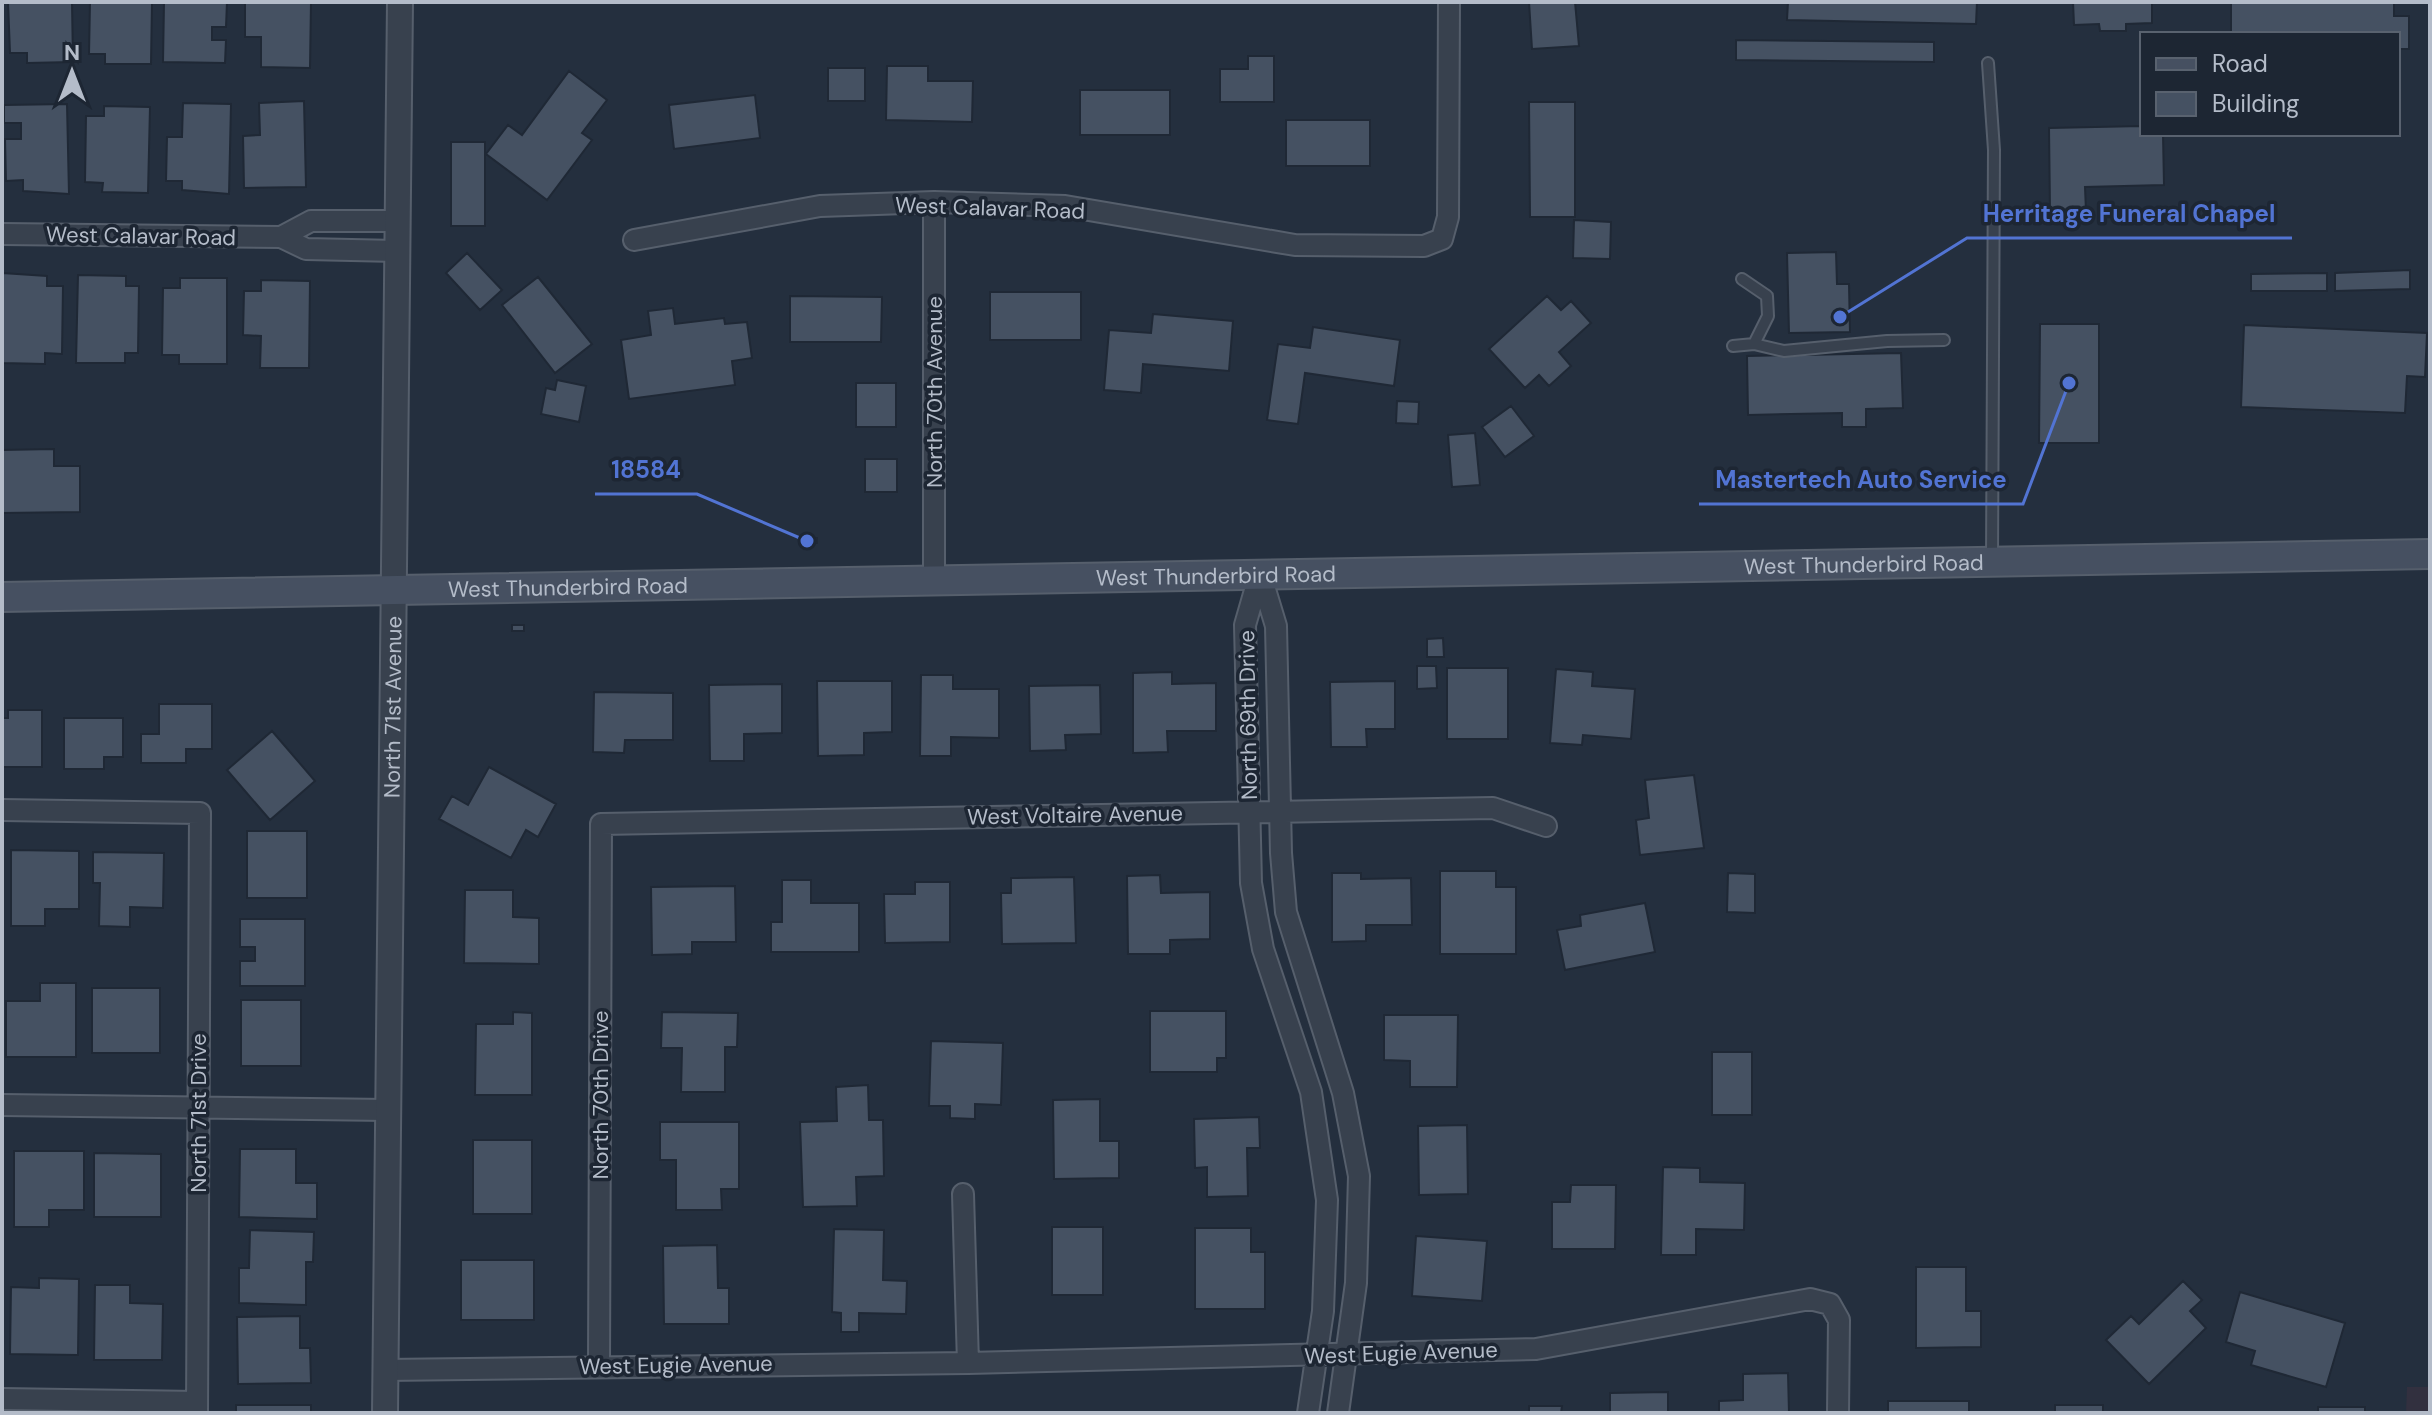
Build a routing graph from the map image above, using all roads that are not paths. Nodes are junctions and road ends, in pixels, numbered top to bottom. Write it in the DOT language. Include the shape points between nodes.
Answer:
graph roads {
  1 [pos="400,2"];
  2 [pos="1449,2"];
  3 [pos="1988,63"];
  4 [pos="934,202"];
  5 [pos="330,221"];
  6 [pos="397,221"];
  7 [pos="2,234"];
  8 [pos="281,237"];
  9 [pos="634,240"];
  10 [pos="331,251"];
  11 [pos="397,251"];
  12 [pos="1742,279"];
  13 [pos="1944,340"];
  14 [pos="1754,344"];
  15 [pos="1733,346"];
  16 [pos="2430,554"];
  17 [pos="1992,562"];
  18 [pos="1260,573"];
  19 [pos="934,581"];
  20 [pos="393,589"];
  21 [pos="2,597"];
  22 [pos="2,810"];
  23 [pos="1251,812"];
  24 [pos="1281,812"];
  25 [pos="601,824"];
  26 [pos="1546,826"];
  27 [pos="1344,1097"];
  28 [pos="2,1105"];
  29 [pos="1313,1105"];
  30 [pos="198,1107"];
  31 [pos="387,1110"];
  32 [pos="963,1194"];
  33 [pos="1348,1355"];
  34 [pos="1317,1356"];
  35 [pos="968,1363"];
  36 [pos="599,1366"];
  37 [pos="385,1370"];
  38 [pos="2,1399"];
  39 [pos="197,1408"];
  40 [pos="385,1413"];
  41 [pos="1308,1413"];
  42 [pos="1338,1413"];
  43 [pos="1838,1413"];
  1 -- 6 [label="street, North 71st Avenue"];
  2 -- 4 [label="street, West Calavar Road" via="1448,217 1442,239 1424,246 1295,245 1065,206"];
  3 -- 17 [label="lane" via="1994,150"];
  4 -- 9 [label="street, West Calavar Road" via="820,206"];
  4 -- 19 [label="street, North 70th Avenue"];
  5 -- 6 [label="street, West Calavar Road"];
  5 -- 8 [label="street, West Calavar Road" via="311,221"];
  5 -- 10 [label="street"];
  6 -- 11 [label="street, North 71st Avenue"];
  7 -- 8 [label="street, West Calavar Road"];
  8 -- 10 [label="street, West Calavar Road" via="306,249"];
  10 -- 11 [label="street, West Calavar Road"];
  11 -- 20 [label="street, North 71st Avenue"];
  12 -- 14 [label="lane" via="1767,296 1768,316"];
  13 -- 14 [label="lane" via="1784,351"];
  14 -- 15 [label="lane"];
  16 -- 17 [label="main road, West Thunderbird Road"];
  17 -- 18 [label="main road, West Thunderbird Road"];
  18 -- 19 [label="main road, West Thunderbird Road"];
  18 -- 23 [label="street, North 69th Drive" via="1245,625"];
  18 -- 24 [label="street, North 69th Drive" via="1276,626"];
  19 -- 20 [label="main road, West Thunderbird Road"];
  20 -- 21 [label="main road, West Thunderbird Road"];
  20 -- 31 [label="street, North 71st Avenue"];
  22 -- 30 [label="street, North 71st Drive" via="200,813"];
  23 -- 24 [label="street, West Voltaire Avenue"];
  23 -- 25 [label="street, West Voltaire Avenue"];
  23 -- 29 [label="street, North 69th Drive" via="1255,916"];
  24 -- 26 [label="street, West Voltaire Avenue" via="1493,808"];
  24 -- 27 [label="street, North 69th Drive" via="1286,912"];
  25 -- 36 [label="street, North 70th Drive"];
  27 -- 29 [label="street"];
  27 -- 33 [label="street, North 69th Drive" via="1359,1208"];
  28 -- 30 [label="street"];
  29 -- 34 [label="street, North 69th Drive" via="1328,1235"];
  30 -- 31 [label="street"];
  30 -- 39 [label="street, North 71st Drive"];
  31 -- 37 [label="street, North 71st Avenue"];
  32 -- 35 [label="street"];
  33 -- 34 [label="street, West Eugie Avenue"];
  33 -- 42 [label="street, North 69th Drive"];
  33 -- 43 [label="street, West Eugie Avenue" via="1586,1343 1810,1299 1830,1304 1839,1320"];
  34 -- 35 [label="street, West Eugie Avenue"];
  34 -- 41 [label="street, North 69th Drive"];
  35 -- 36 [label="street, West Eugie Avenue"];
  36 -- 37 [label="street, West Eugie Avenue"];
  37 -- 40 [label="street, North 71st Avenue"];
  38 -- 39 [label="street"];
}
